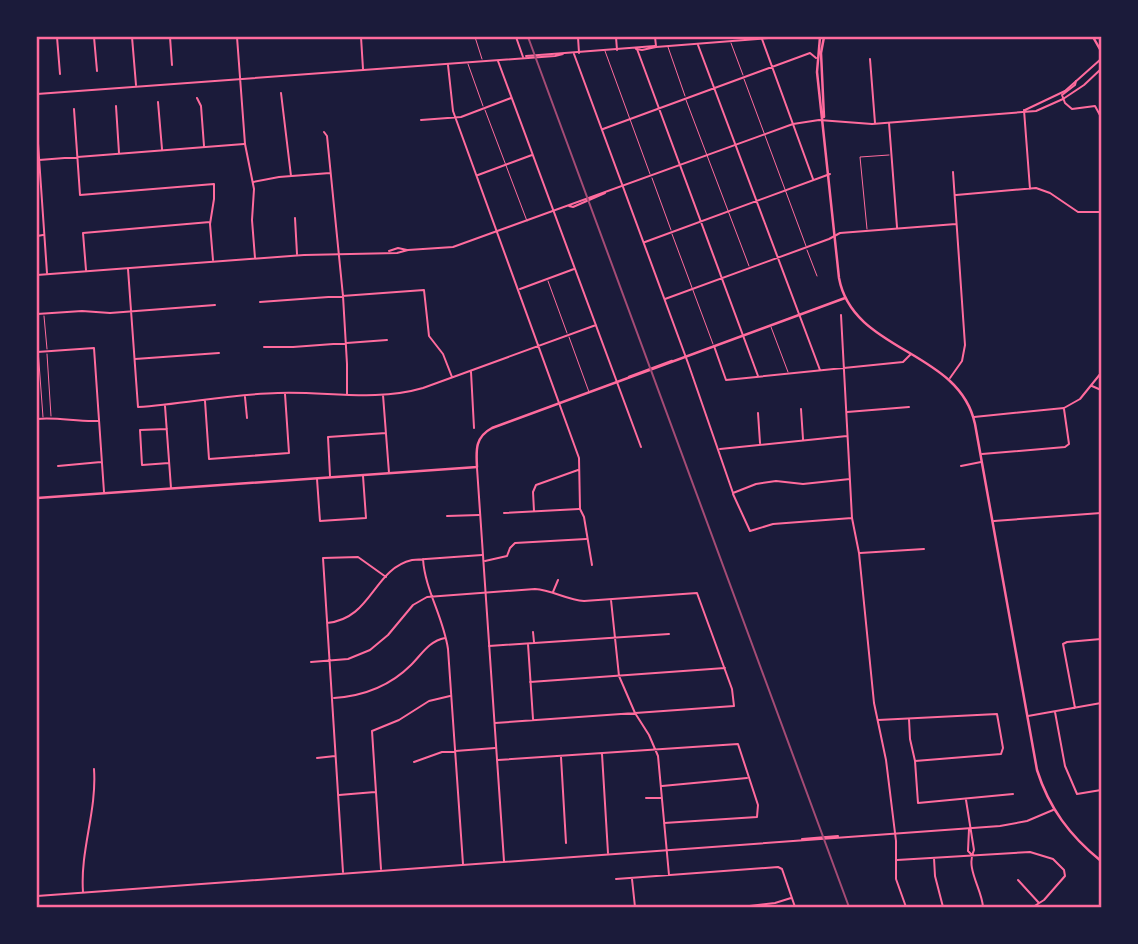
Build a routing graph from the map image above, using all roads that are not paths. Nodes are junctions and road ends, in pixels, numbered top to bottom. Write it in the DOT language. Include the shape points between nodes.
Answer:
graph roads {
  1 [pos="57,37"];
  2 [pos="94,37"];
  3 [pos="132,37"];
  4 [pos="170,37"];
  5 [pos="237,37"];
  6 [pos="243,37"];
  7 [pos="361,37"];
  8 [pos="475,37"];
  9 [pos="516,37"];
  10 [pos="578,37"];
  11 [pos="616,37"];
  12 [pos="655,37"];
  13 [pos="782,37"];
  14 [pos="822,37"];
  15 [pos="1093,37"];
  16 [pos="740,38"];
  17 [pos="762,38"];
  18 [pos="730,41"];
  19 [pos="698,44"];
  20 [pos="667,46"];
  21 [pos="656,47"];
  22 [pos="636,48"];
  23 [pos="617,50"];
  24 [pos="605,51"];
  25 [pos="1101,51"];
  26 [pos="579,53"];
  27 [pos="574,54"];
  28 [pos="524,58"];
  29 [pos="817,58"];
  30 [pos="870,59"];
  31 [pos="1101,59"];
  32 [pos="498,60"];
  33 [pos="482,61"];
  34 [pos="467,62"];
  35 [pos="448,64"];
  36 [pos="172,65"];
  37 [pos="772,66"];
  38 [pos="363,69"];
  39 [pos="1101,69"];
  40 [pos="97,71"];
  41 [pos="60,75"];
  42 [pos="744,77"];
  43 [pos="240,78"];
  44 [pos="1076,81"];
  45 [pos="136,86"];
  46 [pos="715,88"];
  47 [pos="281,93"];
  48 [pos="37,94"];
  49 [pos="512,98"];
  50 [pos="197,99"];
  51 [pos="686,99"];
  52 [pos="1063,99"];
  53 [pos="158,102"];
  54 [pos="116,106"];
  55 [pos="484,108"];
  56 [pos="658,108"];
  57 [pos="74,109"];
  58 [pos="1024,110"];
  59 [pos="455,117"];
  60 [pos="1101,117"];
  61 [pos="630,119"];
  62 [pos="421,120"];
  63 [pos="824,120"];
  64 [pos="889,123"];
  65 [pos="793,124"];
  66 [pos="876,124"];
  67 [pos="37,129"];
  68 [pos="602,130"];
  69 [pos="324,132"];
  70 [pos="765,134"];
  71 [pos="245,144"];
  72 [pos="735,145"];
  73 [pos="204,147"];
  74 [pos="162,150"];
  75 [pos="119,154"];
  76 [pos="891,154"];
  77 [pos="533,155"];
  78 [pos="707,155"];
  79 [pos="77,157"];
  80 [pos="39,160"];
  81 [pos="506,165"];
  82 [pos="679,165"];
  83 [pos="953,172"];
  84 [pos="331,173"];
  85 [pos="830,174"];
  86 [pos="290,176"];
  87 [pos="477,176"];
  88 [pos="651,176"];
  89 [pos="814,180"];
  90 [pos="253,182"];
  91 [pos="623,186"];
  92 [pos="1030,189"];
  93 [pos="786,191"];
  94 [pos="955,196"];
  95 [pos="757,201"];
  96 [pos="554,211"];
  97 [pos="729,212"];
  98 [pos="1101,212"];
  99 [pos="295,218"];
  100 [pos="211,222"];
  101 [pos="527,222"];
  102 [pos="700,222"];
  103 [pos="956,224"];
  104 [pos="897,228"];
  105 [pos="867,231"];
  106 [pos="498,232"];
  107 [pos="672,232"];
  108 [pos="44,235"];
  109 [pos="37,236"];
  110 [pos="835,236"];
  111 [pos="643,243"];
  112 [pos="806,247"];
  113 [pos="297,255"];
  114 [pos="340,256"];
  115 [pos="255,258"];
  116 [pos="778,258"];
  117 [pos="213,261"];
  118 [pos="128,268"];
  119 [pos="750,268"];
  120 [pos="575,269"];
  121 [pos="86,271"];
  122 [pos="47,274"];
  123 [pos="37,275"];
  124 [pos="817,276"];
  125 [pos="547,279"];
  126 [pos="721,279"];
  127 [pos="693,289"];
  128 [pos="519,290"];
  129 [pos="343,296"];
  130 [pos="845,298"];
  131 [pos="664,300"];
  132 [pos="260,302"];
  133 [pos="215,306"];
  134 [pos="131,312"];
  135 [pos="44,313"];
  136 [pos="37,314"];
  137 [pos="799,315"];
  138 [pos="841,315"];
  139 [pos="596,325"];
  140 [pos="771,325"];
  141 [pos="568,335"];
  142 [pos="37,336"];
  143 [pos="742,336"];
  144 [pos="387,341"];
  145 [pos="346,344"];
  146 [pos="540,346"];
  147 [pos="714,346"];
  148 [pos="264,347"];
  149 [pos="45,351"];
  150 [pos="37,352"];
  151 [pos="219,353"];
  152 [pos="912,354"];
  153 [pos="685,356"];
  154 [pos="134,359"];
  155 [pos="845,368"];
  156 [pos="820,370"];
  157 [pos="471,371"];
  158 [pos="789,373"];
  159 [pos="1101,373"];
  160 [pos="758,376"];
  161 [pos="452,378"];
  162 [pos="950,378"];
  163 [pos="617,382"];
  164 [pos="1091,386"];
  165 [pos="1101,390"];
  166 [pos="589,392"];
  167 [pos="285,393"];
  168 [pos="383,394"];
  169 [pos="245,396"];
  170 [pos="347,396"];
  171 [pos="205,401"];
  172 [pos="559,403"];
  173 [pos="165,405"];
  174 [pos="909,407"];
  175 [pos="1064,408"];
  176 [pos="801,409"];
  177 [pos="846,412"];
  178 [pos="758,413"];
  179 [pos="974,417"];
  180 [pos="43,418"];
  181 [pos="51,418"];
  182 [pos="247,418"];
  183 [pos="37,419"];
  184 [pos="99,421"];
  185 [pos="474,428"];
  186 [pos="167,429"];
  187 [pos="386,433"];
  188 [pos="847,436"];
  189 [pos="803,440"];
  190 [pos="760,444"];
  191 [pos="640,447"];
  192 [pos="719,449"];
  193 [pos="981,455"];
  194 [pos="102,462"];
  195 [pos="982,462"];
  196 [pos="169,463"];
  197 [pos="58,466"];
  198 [pos="961,466"];
  199 [pos="477,467"];
  200 [pos="579,470"];
  201 [pos="389,473"];
  202 [pos="363,474"];
  203 [pos="330,477"];
  204 [pos="317,478"];
  205 [pos="850,479"];
  206 [pos="171,489"];
  207 [pos="733,493"];
  208 [pos="104,494"];
  209 [pos="37,498"];
  210 [pos="580,509"];
  211 [pos="534,511"];
  212 [pos="504,513"];
  213 [pos="1101,513"];
  214 [pos="480,515"];
  215 [pos="447,516"];
  216 [pos="852,518"];
  217 [pos="993,522"];
  218 [pos="587,538"];
  219 [pos="925,549"];
  220 [pos="859,553"];
  221 [pos="483,555"];
  222 [pos="423,559"];
  223 [pos="483,561"];
  224 [pos="592,565"];
  225 [pos="386,577"];
  226 [pos="558,580"];
  227 [pos="486,593"];
  228 [pos="553,593"];
  229 [pos="433,596"];
  230 [pos="611,599"];
  231 [pos="327,623"];
  232 [pos="533,632"];
  233 [pos="668,634"];
  234 [pos="446,637"];
  235 [pos="615,637"];
  236 [pos="1101,639"];
  237 [pos="528,643"];
  238 [pos="534,643"];
  239 [pos="489,646"];
  240 [pos="330,661"];
  241 [pos="311,662"];
  242 [pos="725,668"];
  243 [pos="619,676"];
  244 [pos="530,682"];
  245 [pos="451,696"];
  246 [pos="332,698"];
  247 [pos="1101,703"];
  248 [pos="1075,708"];
  249 [pos="1055,712"];
  250 [pos="635,713"];
  251 [pos="1027,716"];
  252 [pos="909,718"];
  253 [pos="533,720"];
  254 [pos="877,720"];
  255 [pos="495,723"];
  256 [pos="496,748"];
  257 [pos="656,750"];
  258 [pos="455,751"];
  259 [pos="601,753"];
  260 [pos="561,755"];
  261 [pos="336,756"];
  262 [pos="317,758"];
  263 [pos="497,760"];
  264 [pos="915,761"];
  265 [pos="414,762"];
  266 [pos="94,769"];
  267 [pos="748,778"];
  268 [pos="661,786"];
  269 [pos="1101,790"];
  270 [pos="376,792"];
  271 [pos="1013,794"];
  272 [pos="338,795"];
  273 [pos="646,798"];
  274 [pos="662,798"];
  275 [pos="966,799"];
  276 [pos="1053,810"];
  277 [pos="664,823"];
  278 [pos="969,828"];
  279 [pos="895,834"];
  280 [pos="566,843"];
  281 [pos="667,849"];
  282 [pos="608,853"];
  283 [pos="971,855"];
  284 [pos="934,857"];
  285 [pos="896,860"];
  286 [pos="504,861"];
  287 [pos="1101,861"];
  288 [pos="463,864"];
  289 [pos="381,870"];
  290 [pos="343,873"];
  291 [pos="669,875"];
  292 [pos="632,878"];
  293 [pos="616,879"];
  294 [pos="1018,880"];
  295 [pos="83,893"];
  296 [pos="37,897"];
  297 [pos="792,898"];
  298 [pos="1039,903"];
  299 [pos="635,907"];
  300 [pos="741,907"];
  301 [pos="756,907"];
  302 [pos="795,907"];
  303 [pos="906,907"];
  304 [pos="943,907"];
  305 [pos="982,907"];
  306 [pos="1033,907"];
  1 -- 41 [label="street"];
  2 -- 40 [label="street"];
  3 -- 45 [label="street"];
  4 -- 36 [label="street"];
  5 -- 6 [label="street"];
  5 -- 43 [label="street"];
  7 -- 38 [label="street"];
  8 -- 33 [label="lane"];
  9 -- 28 [label="street"];
  10 -- 26 [label="street"];
  11 -- 23 [label="street"];
  12 -- 21 [label="street"];
  13 -- 17 [label="street"];
  14 -- 29 [label="main road"];
  14 -- 63 [label="main road"];
  15 -- 25 [label="main road"];
  16 -- 17 [label="street"];
  16 -- 18 [label="street"];
  17 -- 37 [label="street"];
  18 -- 19 [label="street"];
  18 -- 42 [label="lane"];
  19 -- 20 [label="street"];
  19 -- 46 [label="street"];
  20 -- 21 [label="street"];
  20 -- 51 [label="lane"];
  21 -- 22 [label="street"];
  22 -- 23 [label="street"];
  22 -- 56 [label="street"];
  23 -- 24 [label="street"];
  24 -- 26 [label="street"];
  24 -- 61 [label="lane"];
  26 -- 27 [label="street"];
  27 -- 28 [label="street"];
  27 -- 68 [label="street"];
  28 -- 32 [label="street"];
  29 -- 37 [label="street" via="810,53"];
  29 -- 63 [label="main road"];
  30 -- 66 [label="street"];
  31 -- 44 [label="street"];
  32 -- 33 [label="street"];
  32 -- 49 [label="street"];
  33 -- 34 [label="street"];
  34 -- 35 [label="street"];
  34 -- 55 [label="lane"];
  35 -- 38 [label="street"];
  35 -- 59 [label="street"];
  37 -- 42 [label="street"];
  37 -- 65 [label="street"];
  38 -- 43 [label="street"];
  39 -- 52 [label="street"];
  42 -- 46 [label="street"];
  42 -- 70 [label="lane"];
  43 -- 45 [label="street"];
  43 -- 71 [label="street"];
  44 -- 52 [label="street"];
  44 -- 58 [label="street"];
  45 -- 48 [label="street"];
  46 -- 51 [label="street"];
  46 -- 72 [label="street"];
  47 -- 86 [label="street"];
  49 -- 55 [label="street"];
  49 -- 77 [label="street"];
  50 -- 73 [label="street"];
  51 -- 56 [label="street"];
  51 -- 78 [label="lane"];
  52 -- 58 [label="street" via="1036,111"];
  52 -- 60 [label="street" via="1072,109 1096,106"];
  53 -- 74 [label="street"];
  54 -- 75 [label="street"];
  55 -- 59 [label="street"];
  55 -- 81 [label="lane"];
  56 -- 61 [label="street"];
  56 -- 82 [label="street"];
  57 -- 79 [label="street"];
  58 -- 64 [label="street"];
  58 -- 92 [label="street"];
  59 -- 62 [label="street"];
  59 -- 87 [label="street"];
  61 -- 68 [label="street"];
  61 -- 88 [label="lane"];
  63 -- 65 [label="street"];
  63 -- 66 [label="street"];
  63 -- 85 [label="main road"];
  64 -- 66 [label="street"];
  64 -- 76 [label="street"];
  65 -- 70 [label="street"];
  65 -- 89 [label="street"];
  67 -- 80 [label="street"];
  68 -- 91 [label="street"];
  69 -- 84 [label="street"];
  70 -- 72 [label="street"];
  70 -- 93 [label="lane"];
  71 -- 73 [label="street"];
  71 -- 90 [label="street"];
  72 -- 78 [label="street"];
  72 -- 95 [label="street"];
  73 -- 74 [label="street"];
  74 -- 75 [label="street"];
  75 -- 79 [label="street"];
  76 -- 104 [label="street"];
  76 -- 105 [label="lane" via="860,157"];
  77 -- 81 [label="street"];
  77 -- 96 [label="street"];
  78 -- 82 [label="street"];
  78 -- 97 [label="lane"];
  79 -- 80 [label="street"];
  79 -- 100 [label="street" via="80,195 214,184"];
  80 -- 108 [label="street"];
  81 -- 87 [label="street"];
  81 -- 101 [label="lane"];
  82 -- 88 [label="street"];
  82 -- 102 [label="street"];
  83 -- 94 [label="street"];
  84 -- 86 [label="street"];
  84 -- 114 [label="street"];
  85 -- 89 [label="street"];
  85 -- 110 [label="main road"];
  86 -- 90 [label="street"];
  87 -- 106 [label="street"];
  88 -- 91 [label="street"];
  88 -- 107 [label="lane"];
  89 -- 93 [label="street"];
  90 -- 115 [label="street"];
  91 -- 96 [label="street"];
  91 -- 111 [label="street"];
  92 -- 94 [label="street"];
  92 -- 98 [label="street" via="1046,190 1078,212"];
  93 -- 95 [label="street"];
  93 -- 112 [label="lane"];
  94 -- 103 [label="street"];
  95 -- 97 [label="street"];
  95 -- 116 [label="street"];
  96 -- 101 [label="street"];
  96 -- 120 [label="street"];
  97 -- 102 [label="street"];
  97 -- 119 [label="lane"];
  99 -- 113 [label="street"];
  100 -- 117 [label="street"];
  100 -- 121 [label="street" via="83,233"];
  101 -- 106 [label="street"];
  102 -- 107 [label="street"];
  102 -- 126 [label="street"];
  103 -- 104 [label="street"];
  103 -- 162 [label="street" via="965,345 962,361"];
  104 -- 105 [label="street"];
  105 -- 110 [label="street"];
  106 -- 114 [label="street" via="453,247"];
  106 -- 128 [label="street"];
  107 -- 111 [label="street"];
  107 -- 127 [label="lane"];
  108 -- 109 [label="street"];
  108 -- 122 [label="street"];
  110 -- 112 [label="street"];
  110 -- 130 [label="main road"];
  111 -- 131 [label="street"];
  112 -- 116 [label="street"];
  112 -- 124 [label="lane"];
  113 -- 114 [label="street"];
  113 -- 115 [label="street"];
  114 -- 129 [label="street"];
  115 -- 117 [label="street"];
  116 -- 119 [label="street"];
  116 -- 137 [label="street"];
  117 -- 118 [label="street"];
  118 -- 121 [label="street"];
  118 -- 134 [label="street"];
  119 -- 126 [label="street"];
  120 -- 125 [label="street"];
  120 -- 139 [label="street"];
  121 -- 122 [label="street"];
  122 -- 123 [label="street"];
  125 -- 128 [label="street"];
  125 -- 141 [label="lane"];
  126 -- 127 [label="street"];
  126 -- 143 [label="street"];
  127 -- 131 [label="street"];
  127 -- 147 [label="lane"];
  128 -- 146 [label="street"];
  129 -- 132 [label="street"];
  129 -- 145 [label="street"];
  129 -- 161 [label="street" via="424,290 429,336 443,354"];
  130 -- 137 [label="main road"];
  130 -- 152 [label="main road" via="865,324"];
  131 -- 153 [label="street"];
  133 -- 134 [label="street"];
  134 -- 135 [label="street"];
  134 -- 154 [label="street"];
  135 -- 136 [label="street"];
  135 -- 149 [label="lane"];
  137 -- 140 [label="main road"];
  137 -- 156 [label="street"];
  138 -- 155 [label="street"];
  139 -- 141 [label="street"];
  139 -- 163 [label="street"];
  140 -- 143 [label="main road"];
  140 -- 158 [label="lane"];
  141 -- 146 [label="street"];
  141 -- 166 [label="lane"];
  142 -- 150 [label="lane"];
  143 -- 147 [label="main road"];
  143 -- 160 [label="street"];
  144 -- 145 [label="street"];
  145 -- 148 [label="street"];
  145 -- 170 [label="street"];
  146 -- 157 [label="street"];
  146 -- 172 [label="street"];
  147 -- 153 [label="main road"];
  147 -- 160 [label="street" via="726,380"];
  149 -- 150 [label="street"];
  149 -- 181 [label="lane"];
  149 -- 184 [label="street" via="94,348"];
  150 -- 180 [label="lane"];
  151 -- 154 [label="street"];
  152 -- 155 [label="street" via="902,362"];
  152 -- 162 [label="main road"];
  153 -- 163 [label="main road"];
  153 -- 192 [label="street"];
  154 -- 173 [label="street" via="138,407"];
  155 -- 156 [label="street"];
  155 -- 177 [label="street"];
  156 -- 158 [label="street"];
  157 -- 161 [label="street"];
  157 -- 185 [label="street"];
  158 -- 160 [label="street"];
  159 -- 164 [label="street"];
  161 -- 168 [label="street" via="415,391"];
  162 -- 179 [label="main road"];
  163 -- 166 [label="main road"];
  163 -- 191 [label="street"];
  164 -- 165 [label="street"];
  164 -- 175 [label="street"];
  166 -- 172 [label="main road"];
  167 -- 169 [label="street"];
  167 -- 170 [label="street"];
  167 -- 171 [label="street" via="289,453 209,459"];
  168 -- 170 [label="street"];
  168 -- 187 [label="street"];
  169 -- 171 [label="street"];
  169 -- 182 [label="street"];
  171 -- 173 [label="street"];
  172 -- 199 [label="main road" via="488,430 476,450"];
  172 -- 200 [label="street"];
  173 -- 186 [label="street"];
  174 -- 177 [label="street"];
  175 -- 179 [label="street"];
  175 -- 193 [label="street" via="1069,439 1065,447"];
  176 -- 189 [label="street"];
  177 -- 188 [label="street"];
  178 -- 190 [label="street"];
  179 -- 193 [label="main road"];
  180 -- 181 [label="street"];
  180 -- 183 [label="street"];
  181 -- 184 [label="street"];
  184 -- 194 [label="street"];
  186 -- 196 [label="street"];
  186 -- 196 [label="street" via="140,430 142,465"];
  187 -- 201 [label="street"];
  187 -- 203 [label="street" via="328,437"];
  188 -- 189 [label="street"];
  188 -- 205 [label="street"];
  189 -- 190 [label="street"];
  190 -- 192 [label="street"];
  192 -- 207 [label="street"];
  193 -- 195 [label="main road"];
  194 -- 197 [label="street"];
  194 -- 208 [label="street"];
  195 -- 198 [label="street"];
  195 -- 217 [label="main road"];
  196 -- 206 [label="street"];
  199 -- 201 [label="main road"];
  199 -- 214 [label="street"];
  200 -- 210 [label="street"];
  200 -- 211 [label="street" via="536,485"];
  201 -- 202 [label="main road"];
  202 -- 203 [label="main road"];
  202 -- 204 [label="street" via="366,518 343,520 320,521"];
  203 -- 204 [label="main road"];
  204 -- 206 [label="main road"];
  205 -- 207 [label="street" via="764,482"];
  205 -- 216 [label="street"];
  206 -- 208 [label="main road"];
  207 -- 216 [label="street" via="750,531 772,524"];
  208 -- 209 [label="main road"];
  210 -- 211 [label="street"];
  210 -- 218 [label="street"];
  211 -- 212 [label="street"];
  213 -- 217 [label="street"];
  214 -- 215 [label="street"];
  214 -- 221 [label="street"];
  216 -- 220 [label="street"];
  217 -- 251 [label="main road"];
  218 -- 223 [label="street" via="515,543 503,559"];
  218 -- 224 [label="street"];
  219 -- 220 [label="street"];
  220 -- 254 [label="street"];
  221 -- 222 [label="street"];
  221 -- 223 [label="street"];
  222 -- 225 [label="street" via="401,564"];
  222 -- 229 [label="street"];
  223 -- 227 [label="street"];
  225 -- 231 [label="street" via="356,613"];
  225 -- 231 [label="street" via="358,557 323,558"];
  226 -- 228 [label="street"];
  227 -- 228 [label="street" via="535,589"];
  227 -- 229 [label="street"];
  227 -- 239 [label="street"];
  228 -- 230 [label="street" via="578,601"];
  229 -- 234 [label="street"];
  229 -- 240 [label="street" via="413,605 370,650"];
  230 -- 235 [label="street"];
  230 -- 242 [label="street" via="697,593"];
  231 -- 240 [label="street"];
  232 -- 238 [label="street"];
  233 -- 235 [label="street"];
  234 -- 245 [label="street"];
  234 -- 246 [label="street" via="430,644 386,684"];
  235 -- 238 [label="street"];
  235 -- 243 [label="street"];
  236 -- 248 [label="street" via="1063,644"];
  237 -- 238 [label="street"];
  237 -- 239 [label="street"];
  237 -- 244 [label="street"];
  239 -- 255 [label="street"];
  240 -- 241 [label="street"];
  240 -- 246 [label="street"];
  242 -- 243 [label="street"];
  242 -- 250 [label="street" via="734,706"];
  243 -- 244 [label="street"];
  243 -- 250 [label="street"];
  244 -- 253 [label="street"];
  245 -- 258 [label="street"];
  245 -- 270 [label="street" via="435,698 372,731"];
  246 -- 261 [label="street"];
  247 -- 248 [label="street"];
  248 -- 249 [label="street"];
  249 -- 251 [label="street"];
  249 -- 269 [label="street" via="1065,766 1077,794"];
  250 -- 253 [label="street"];
  250 -- 257 [label="street"];
  251 -- 276 [label="main road" via="1037,769"];
  252 -- 254 [label="street"];
  252 -- 264 [label="street"];
  252 -- 264 [label="street" via="995,713 1003,748 1001,754"];
  253 -- 255 [label="street"];
  254 -- 279 [label="street"];
  255 -- 256 [label="street"];
  256 -- 258 [label="street"];
  256 -- 263 [label="street"];
  257 -- 259 [label="street"];
  257 -- 267 [label="street" via="738,744"];
  257 -- 268 [label="street"];
  258 -- 265 [label="street"];
  258 -- 288 [label="street"];
  259 -- 260 [label="street"];
  259 -- 282 [label="street"];
  260 -- 263 [label="street"];
  260 -- 280 [label="street"];
  261 -- 262 [label="street"];
  261 -- 272 [label="street"];
  263 -- 286 [label="street"];
  264 -- 275 [label="street" via="918,803"];
  266 -- 295 [label="street" via="96,787 83,862"];
  267 -- 268 [label="street"];
  267 -- 277 [label="street" via="758,805 757,817"];
  268 -- 274 [label="street"];
  270 -- 272 [label="street"];
  270 -- 289 [label="street"];
  271 -- 275 [label="street"];
  272 -- 290 [label="street"];
  273 -- 274 [label="street"];
  274 -- 277 [label="street"];
  275 -- 278 [label="street"];
  276 -- 278 [label="street" via="1016,824"];
  276 -- 287 [label="main road"];
  277 -- 281 [label="street"];
  278 -- 279 [label="street"];
  278 -- 283 [label="street"];
  278 -- 283 [label="street" via="973,833"];
  279 -- 281 [label="street"];
  279 -- 285 [label="street"];
  281 -- 282 [label="street"];
  281 -- 291 [label="street"];
  282 -- 286 [label="street"];
  283 -- 284 [label="street"];
  283 -- 298 [label="street" via="1030,852 1053,859 1065,872 1063,881"];
  283 -- 305 [label="street"];
  284 -- 285 [label="street"];
  284 -- 304 [label="street"];
  285 -- 303 [label="street" via="896,879"];
  286 -- 288 [label="street"];
  288 -- 289 [label="street"];
  289 -- 290 [label="street"];
  290 -- 295 [label="street"];
  291 -- 292 [label="street"];
  291 -- 297 [label="street" via="778,867"];
  292 -- 293 [label="street"];
  292 -- 299 [label="street"];
  294 -- 298 [label="street"];
  295 -- 296 [label="street"];
  297 -- 301 [label="street"];
  297 -- 302 [label="street"];
  298 -- 306 [label="street"];
  300 -- 301 [label="street"];
}
